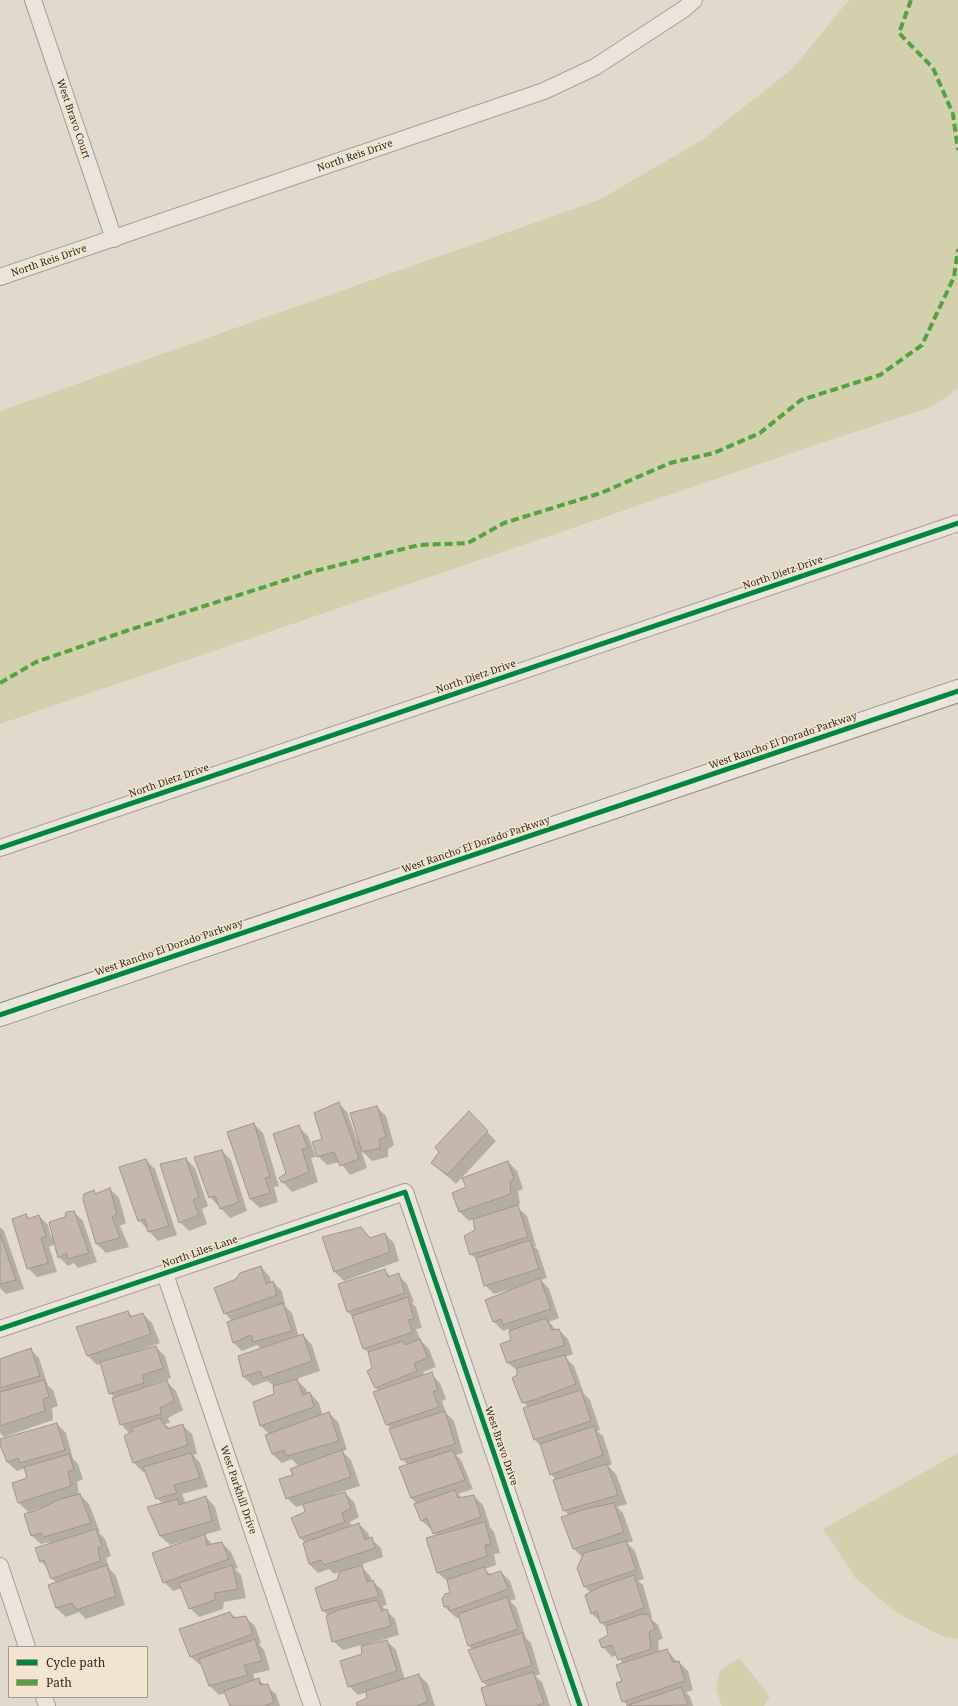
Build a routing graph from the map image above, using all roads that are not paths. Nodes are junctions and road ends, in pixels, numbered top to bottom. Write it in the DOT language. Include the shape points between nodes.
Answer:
graph roads {
  1 [pos="33,0"];
  2 [pos="694,0"];
  3 [pos="114,239"];
  4 [pos="0,277"];
  5 [pos="958,523"];
  6 [pos="958,691"];
  7 [pos="0,848"];
  8 [pos="0,1015"];
  9 [pos="405,1192"];
  10 [pos="165,1274"];
  11 [pos="0,1329"];
  12 [pos="0,1566"];
  13 [pos="27,1646"];
  14 [pos="312,1706"];
  15 [pos="580,1706"];
  1 -- 3 [label="street, West Bravo Court"];
  2 -- 3 [label="street, North Reis Drive" via="595,67 544,91"];
  3 -- 4 [label="street, North Reis Drive"];
  5 -- 7 [label="street, North Dietz Drive"];
  6 -- 8 [label="street, West Rancho El Dorado Parkway"];
  9 -- 10 [label="street, North Liles Lane"];
  9 -- 15 [label="street, West Bravo Drive"];
  10 -- 11 [label="street, North Liles Lane"];
  10 -- 14 [label="street, West Parkhill Drive"];
  12 -- 13 [label="street"];
}
